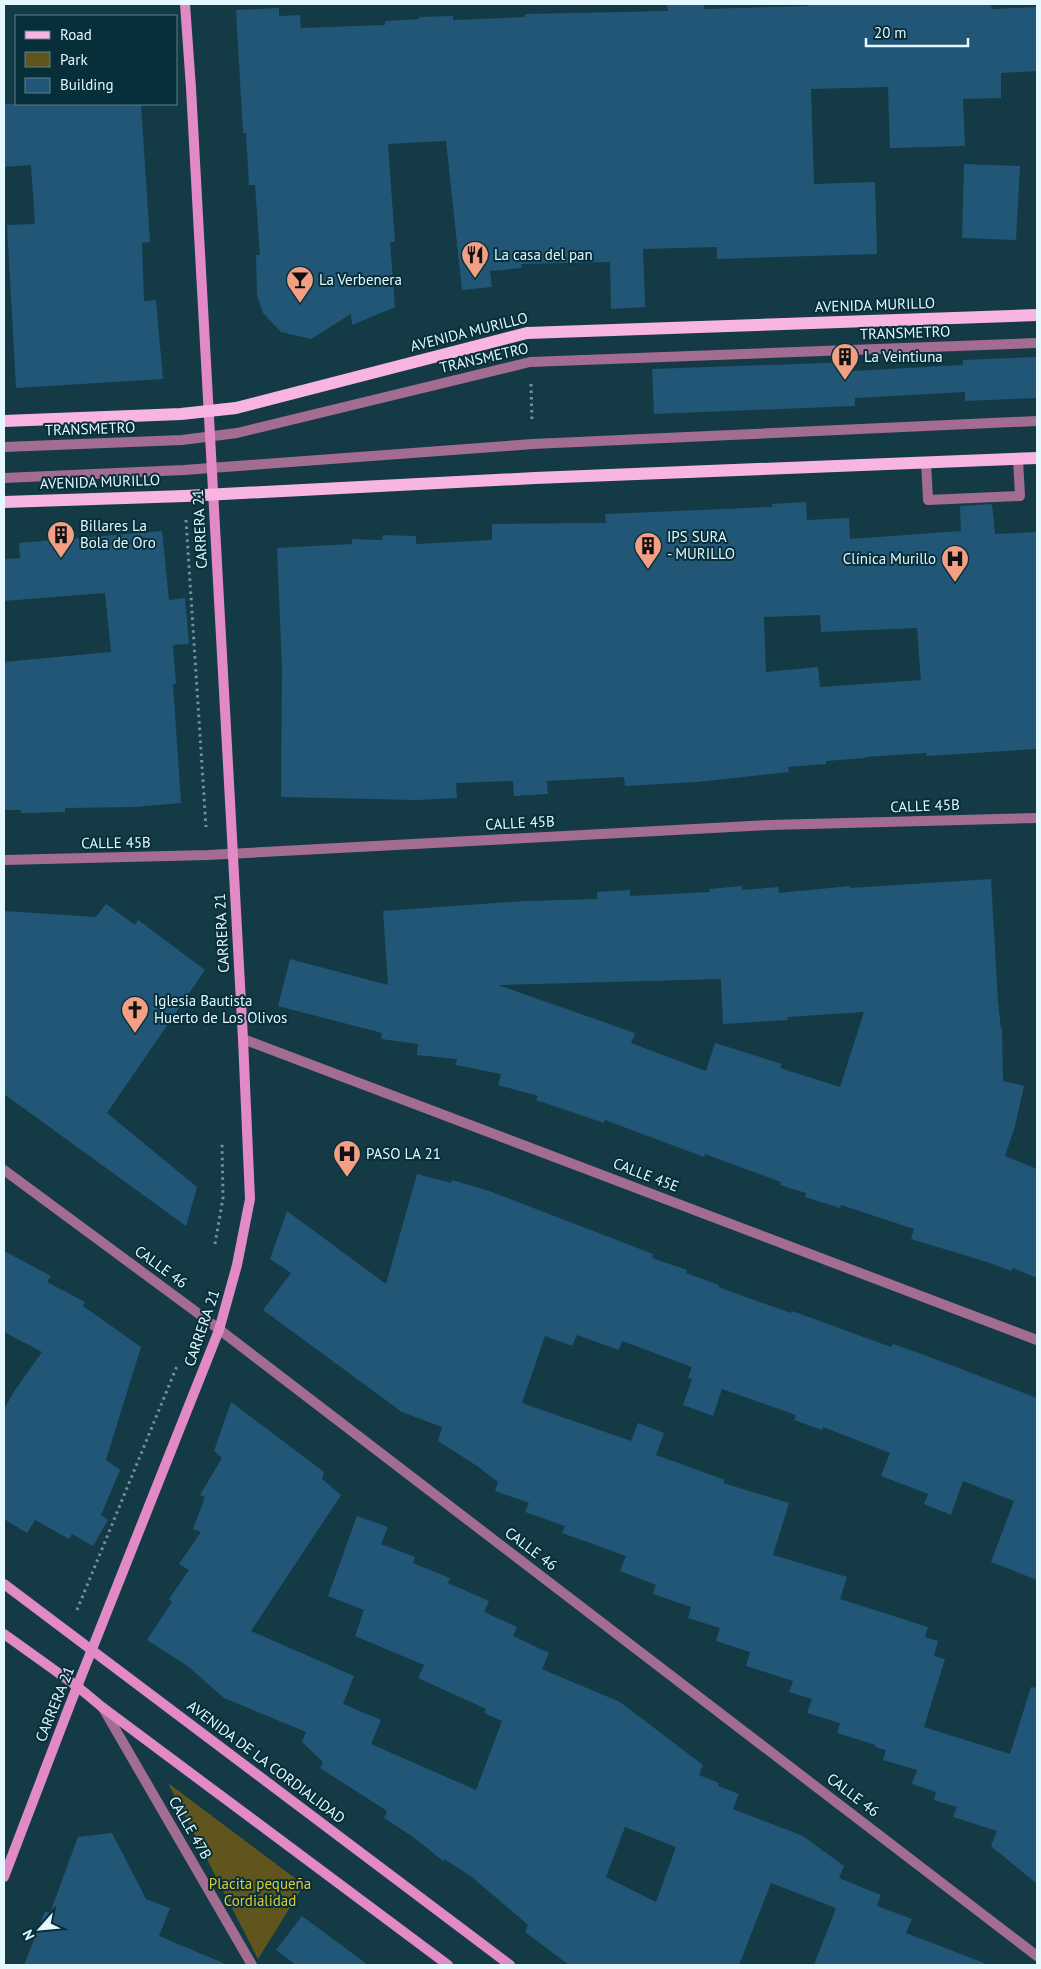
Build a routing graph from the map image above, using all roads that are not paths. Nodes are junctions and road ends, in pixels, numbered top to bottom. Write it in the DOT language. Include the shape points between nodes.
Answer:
graph roads {
  1 [pos="185,4"];
  2 [pos="1037,315"];
  3 [pos="1037,343"];
  4 [pos="209,411"];
  5 [pos="4,421"];
  6 [pos="1037,421"];
  7 [pos="210,436"];
  8 [pos="4,447"];
  9 [pos="1037,458"];
  10 [pos="1018,459"];
  11 [pos="926,462"];
  12 [pos="212,468"];
  13 [pos="4,478"];
  14 [pos="213,494"];
  15 [pos="4,502"];
  16 [pos="1037,818"];
  17 [pos="233,853"];
  18 [pos="4,860"];
  19 [pos="243,1039"];
  20 [pos="4,1170"];
  21 [pos="220,1330"];
  22 [pos="1037,1340"];
  23 [pos="4,1584"];
  24 [pos="4,1634"];
  25 [pos="92,1650"];
  26 [pos="78,1686"];
  27 [pos="102,1707"];
  28 [pos="4,1877"];
  29 [pos="1037,1956"];
  30 [pos="252,1965"];
  31 [pos="448,1965"];
  32 [pos="510,1965"];
  1 -- 4 [label="main road, CARRERA 21"];
  2 -- 4 [label="main road, AVENIDA MURILLO" via="527,333 236,408"];
  3 -- 7 [label="street, TRANSMETRO" via="530,362 237,433"];
  4 -- 5 [label="main road, AVENIDA MURILLO"];
  4 -- 7 [label="main road, CARRERA 21"];
  6 -- 12 [label="street" via="533,444"];
  7 -- 8 [label="street, TRANSMETRO" via="182,440"];
  7 -- 12 [label="main road, CARRERA 21"];
  9 -- 10 [label="main road, AVENIDA MURILLO"];
  10 -- 11 [label="main road, AVENIDA MURILLO"];
  10 -- 11 [label="street" via="1020,496 928,500"];
  11 -- 14 [label="main road, AVENIDA MURILLO"];
  12 -- 13 [label="street"];
  12 -- 14 [label="main road, CARRERA 21"];
  14 -- 15 [label="main road, AVENIDA MURILLO"];
  14 -- 17 [label="main road, CARRERA 21"];
  16 -- 17 [label="street, CALLE 45B" via="770,825"];
  17 -- 18 [label="street, CALLE 45B"];
  17 -- 19 [label="main road, CARRERA 21"];
  19 -- 21 [label="main road, CARRERA 21" via="250,1199"];
  19 -- 22 [label="street, CALLE 45E"];
  20 -- 21 [label="street, CALLE 46"];
  21 -- 25 [label="main road, CARRERA 21"];
  21 -- 29 [label="street, CALLE 46"];
  23 -- 25 [label="main road, AVENIDA DE LA CORDIALIDAD"];
  24 -- 26 [label="main road"];
  25 -- 26 [label="main road, CARRERA 21"];
  25 -- 32 [label="main road, AVENIDA DE LA CORDIALIDAD"];
  26 -- 27 [label="main road"];
  26 -- 28 [label="main road, CARRERA 21"];
  27 -- 30 [label="street, CALLE 47B"];
  27 -- 31 [label="main road"];
}
